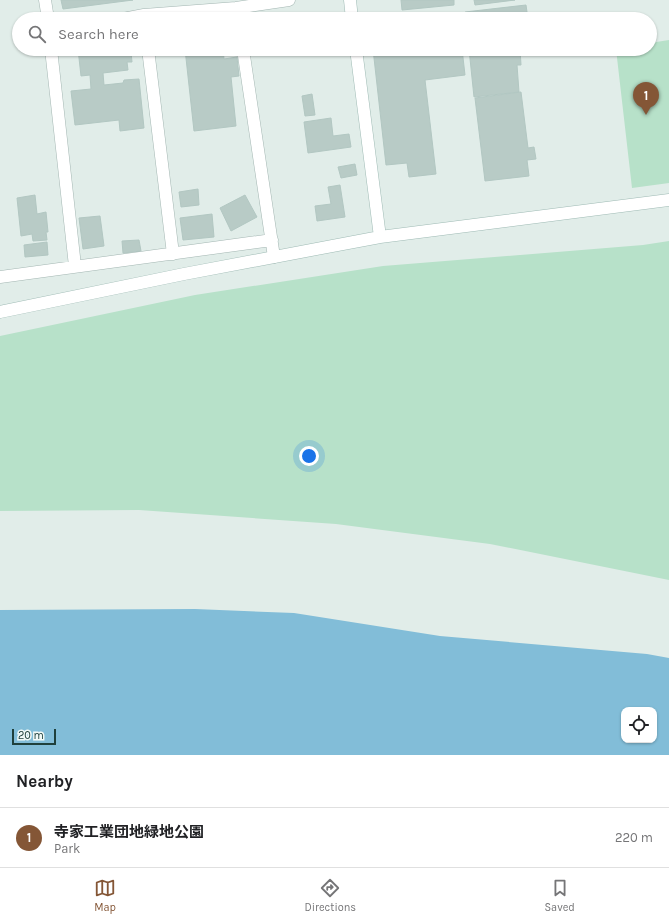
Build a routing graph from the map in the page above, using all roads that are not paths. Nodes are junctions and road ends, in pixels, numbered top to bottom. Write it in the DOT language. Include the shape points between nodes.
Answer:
graph roads {
  1 [pos="45,0"];
  2 [pos="289,0"];
  3 [pos="350,0"];
  4 [pos="47,12"];
  5 [pos="241,12"];
  6 [pos="351,12"];
  7 [pos="52,56"];
  8 [pos="149,56"];
  9 [pos="244,56"];
  10 [pos="357,56"];
  11 [pos="669,200"];
  12 [pos="380,237"];
  13 [pos="272,240"];
  14 [pos="173,254"];
  15 [pos="274,257"];
  16 [pos="75,266"];
  17 [pos="0,277"];
  18 [pos="0,312"];
  1 -- 4 [label="street"];
  2 -- 5 [label="street"];
  3 -- 6 [label="street"];
  7 -- 16 [label="street"];
  8 -- 14 [label="street"];
  9 -- 13 [label="street"];
  10 -- 12 [label="street"];
  11 -- 12 [label="street"];
  12 -- 15 [label="street"];
  13 -- 14 [label="street"];
  13 -- 15 [label="street"];
  14 -- 16 [label="street"];
  15 -- 18 [label="street"];
  16 -- 17 [label="street"];
}
